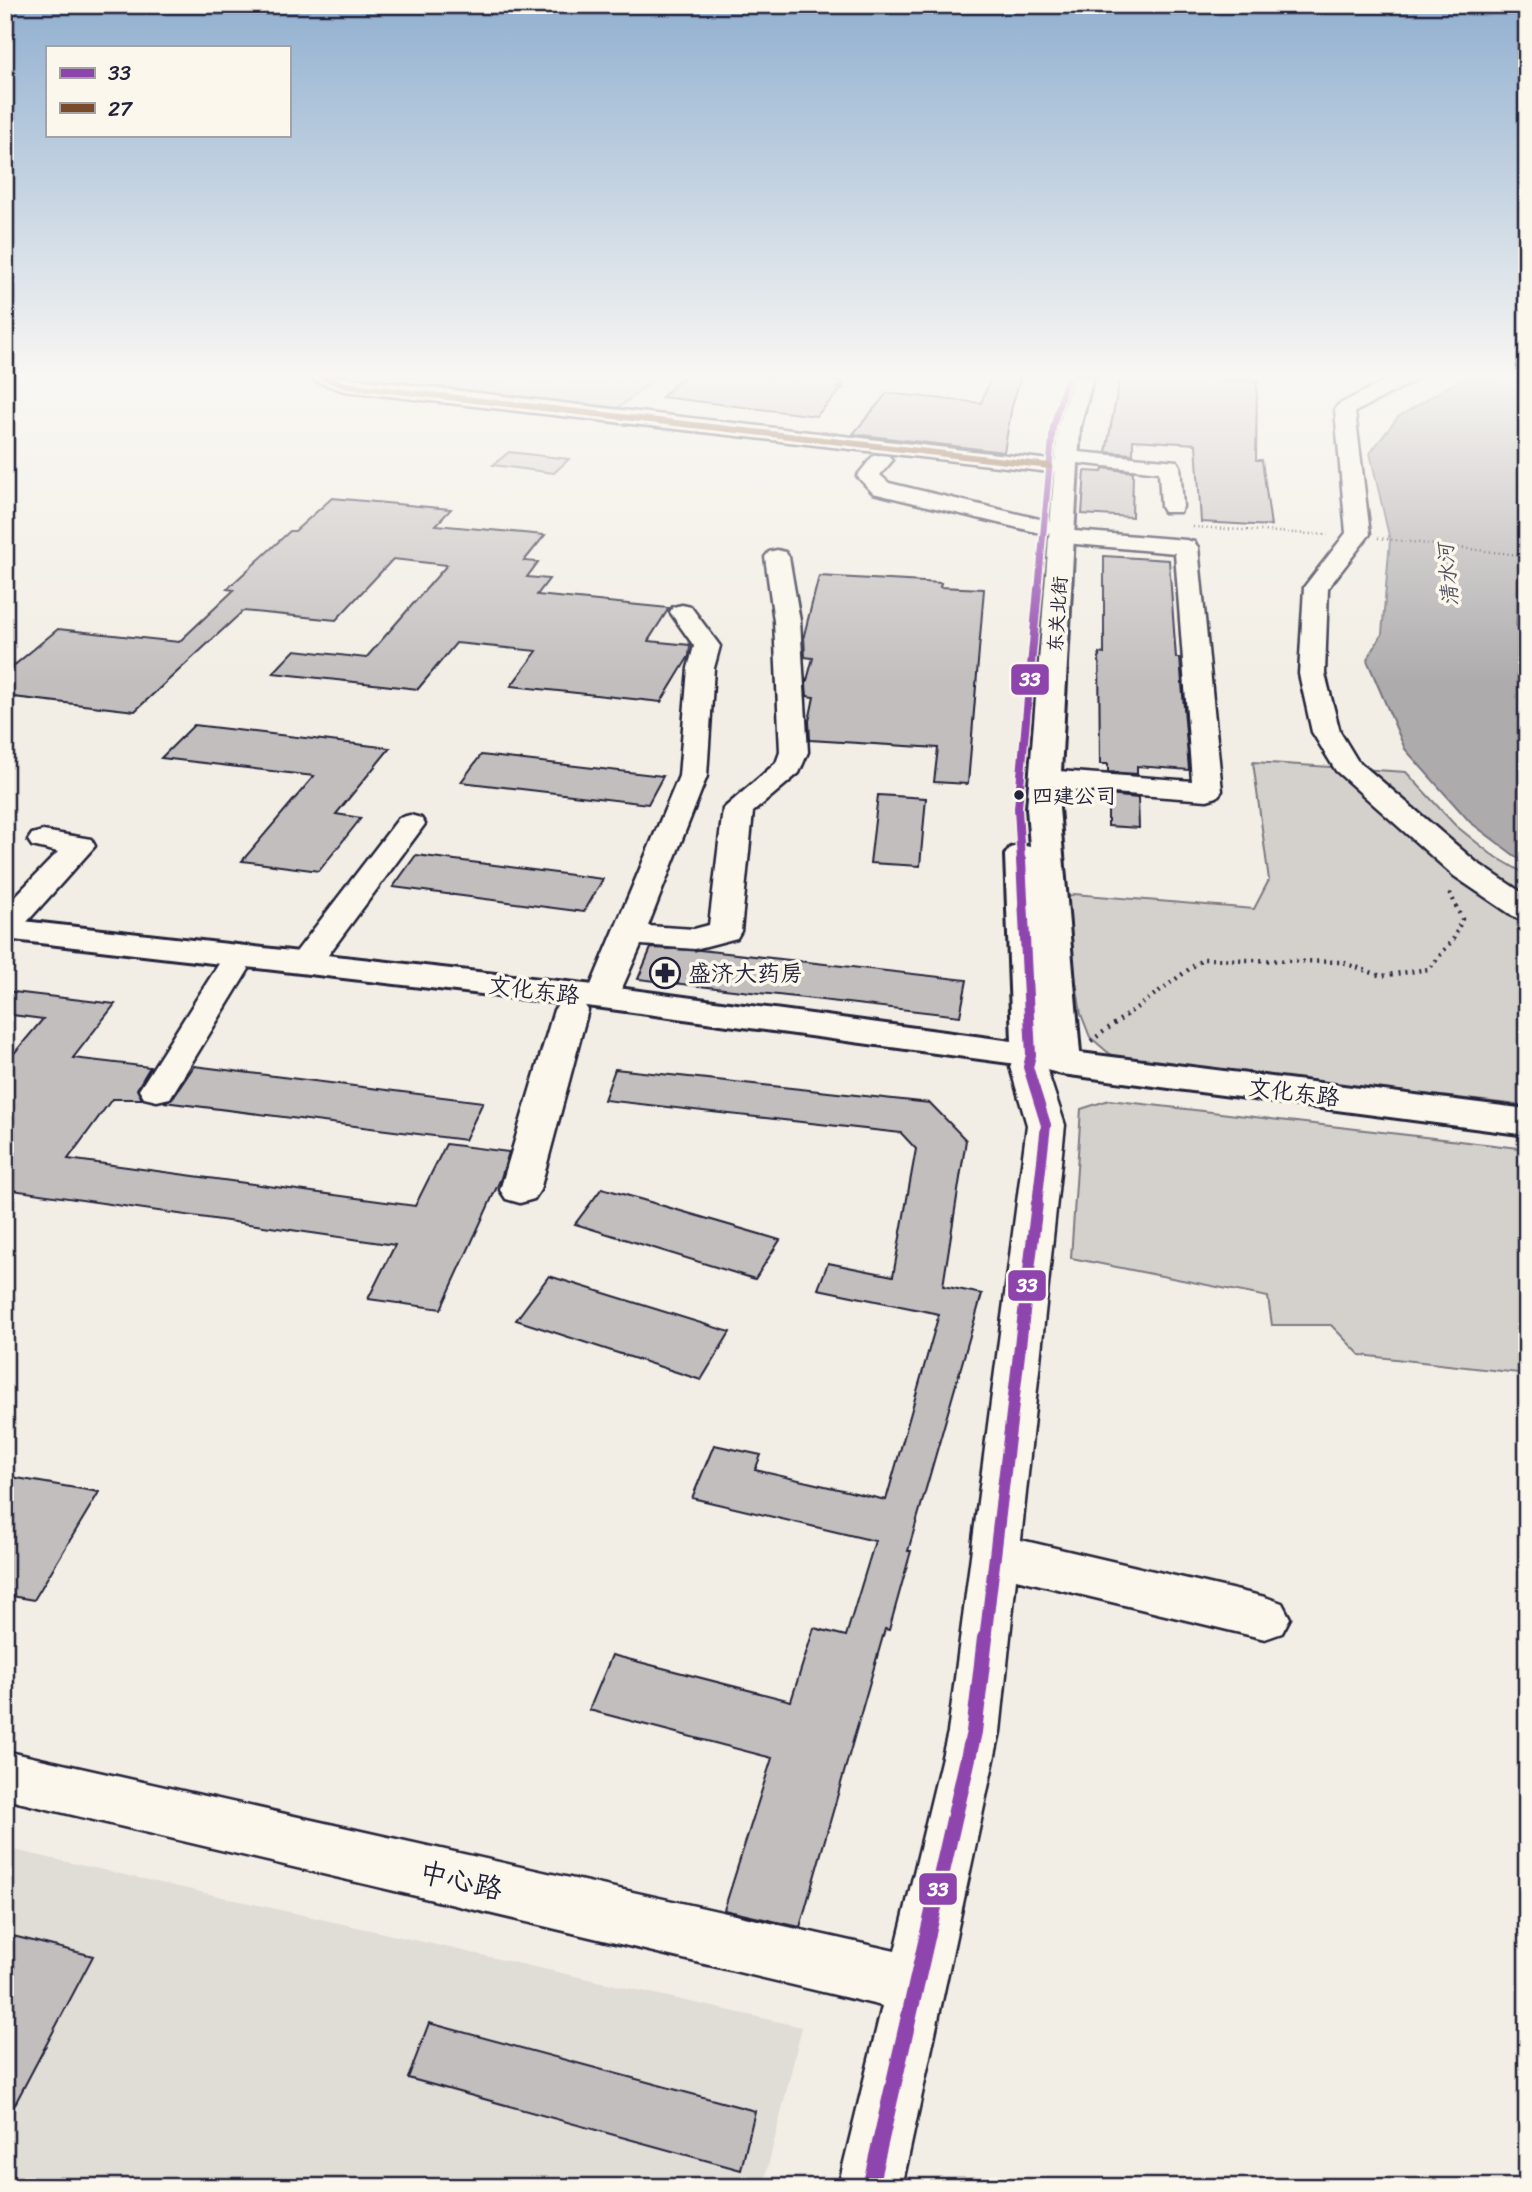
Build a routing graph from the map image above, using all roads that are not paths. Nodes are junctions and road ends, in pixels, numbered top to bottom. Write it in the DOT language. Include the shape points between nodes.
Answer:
graph roads {
  1 [pos="872,479"];
  2 [pos="1057,479"];
  3 [pos="1170,479"];
  4 [pos="1352,479"];
  5 [pos="1172,507"];
  6 [pos="1053,532"];
  7 [pos="777,557"];
  8 [pos="682,612"];
  9 [pos="1045,779"];
  10 [pos="410,824"];
  11 [pos="43,840"];
  12 [pos="1527,911"];
  13 [pos="5,927"];
  14 [pos="626,934"];
  15 [pos="5,942"];
  16 [pos="305,963"];
  17 [pos="232,969"];
  18 [pos="587,1004"];
  19 [pos="1040,1061"];
  20 [pos="157,1090"];
  21 [pos="1527,1122"];
  22 [pos="520,1190"];
  23 [pos="995,1555"];
  24 [pos="1265,1618"];
  25 [pos="5,1775"];
  26 [pos="916,1985"];
  27 [pos="870,2187"];
  1 -- 6 [label="street" via="881,488"];
  2 -- 6 [label="main road, 东关北街"];
  3 -- 5 [label="street"];
  4 -- 12 [label="street" via="1357,534 1316,587 1312,674 1326,732 1346,765 1465,869"];
  6 -- 9 [label="main road, 东关北街"];
  6 -- 9 [label="street" via="1186,547 1207,791"];
  6 -- 19 [label="main road, 东关北街" via="1018,808"];
  7 -- 14 [label="street" via="787,621 794,752 789,767 738,809 725,931 695,939"];
  8 -- 14 [label="street" via="708,646 701,668 693,776"];
  9 -- 19 [label="main road, 东关北街"];
  10 -- 16 [label="street"];
  11 -- 13 [label="street" via="80,846"];
  13 -- 16 [label="main road, 文化东路"];
  14 -- 18 [label="street"];
  15 -- 17 [label="main road, 文化东路"];
  16 -- 18 [label="main road, 文化东路"];
  17 -- 18 [label="main road, 文化东路"];
  17 -- 20 [label="street"];
  18 -- 19 [label="main road, 文化东路"];
  18 -- 22 [label="street"];
  19 -- 21 [label="main road, 文化东路"];
  19 -- 23 [label="street" via="1046,1125"];
  23 -- 24 [label="street"];
  23 -- 26 [label="street" via="974,1732"];
  25 -- 26 [label="street, 中心路"];
  26 -- 27 [label="street"];
}
